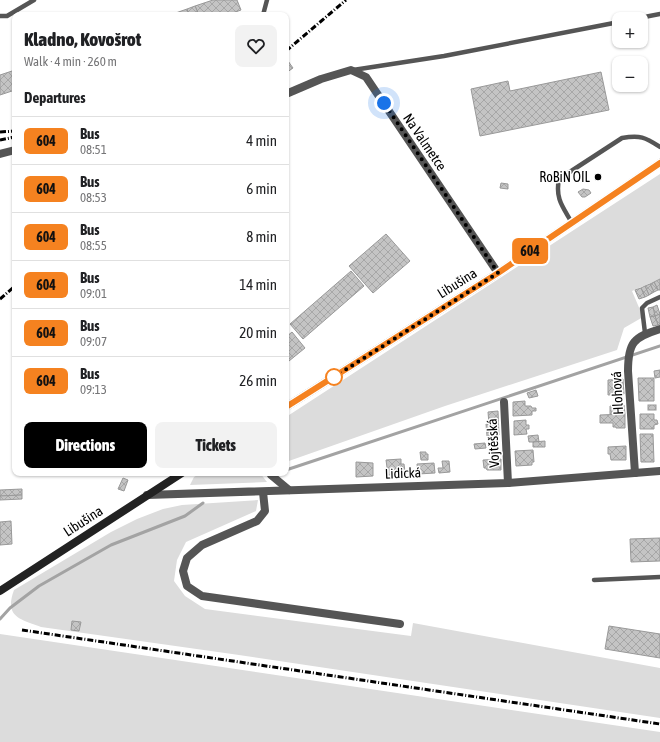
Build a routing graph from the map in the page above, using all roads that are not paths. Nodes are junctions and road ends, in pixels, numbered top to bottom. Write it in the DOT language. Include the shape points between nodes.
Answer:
graph roads {
  1 [pos="34,0"];
  2 [pos="267,0"];
  3 [pos="14,12"];
  4 [pos="265,12"];
  5 [pos="12,13"];
  6 [pos="660,14"];
  7 [pos="0,16"];
  8 [pos="648,16"];
  9 [pos="612,23"];
  10 [pos="351,70"];
  11 [pos="289,93"];
  12 [pos="660,147"];
  13 [pos="12,151"];
  14 [pos="0,154"];
  15 [pos="660,163"];
  16 [pos="572,223"];
  17 [pos="498,273"];
  18 [pos="660,297"];
  19 [pos="660,329"];
  20 [pos="645,333"];
  21 [pos="504,402"];
  22 [pos="289,405"];
  23 [pos="660,471"];
  24 [pos="635,473"];
  25 [pos="177,476"];
  26 [pos="271,476"];
  27 [pos="508,483"];
  28 [pos="288,490"];
  29 [pos="264,492"];
  30 [pos="147,495"];
  31 [pos="660,577"];
  32 [pos="594,580"];
  33 [pos="0,591"];
  34 [pos="400,624"];
  1 -- 3 [label="lane"];
  2 -- 4 [label="lane"];
  5 -- 7 [label="lane"];
  6 -- 8 [label="lane"];
  9 -- 10 [label="lane" via="444,56"];
  10 -- 11 [label="street"];
  10 -- 17 [label="street, Na Valmetce" via="366,77"];
  12 -- 16 [label="lane" via="644,137 622,138 559,179 559,200"];
  13 -- 14 [label="street"];
  15 -- 16 [label="main road, Libušina"];
  16 -- 17 [label="main road, Libušina"];
  17 -- 22 [label="main road, Libušina"];
  18 -- 20 [label="lane" via="646,303 642,308"];
  19 -- 20 [label="street, Hlohová"];
  20 -- 24 [label="street, Hlohová" via="633,343 628,361"];
  21 -- 27 [label="street, Vojtěšská"];
  23 -- 24 [label="street, Lidická"];
  24 -- 27 [label="street, Lidická"];
  25 -- 30 [label="main road, Libušina"];
  26 -- 28 [label="street"];
  27 -- 28 [label="street, Lidická"];
  28 -- 29 [label="street, Lidická"];
  29 -- 30 [label="street, Lidická"];
  29 -- 34 [label="street" via="265,511 257,521 202,545 187,558 183,571 187,586 202,596"];
  30 -- 33 [label="main road, Libušina"];
  31 -- 32 [label="lane"];
}
